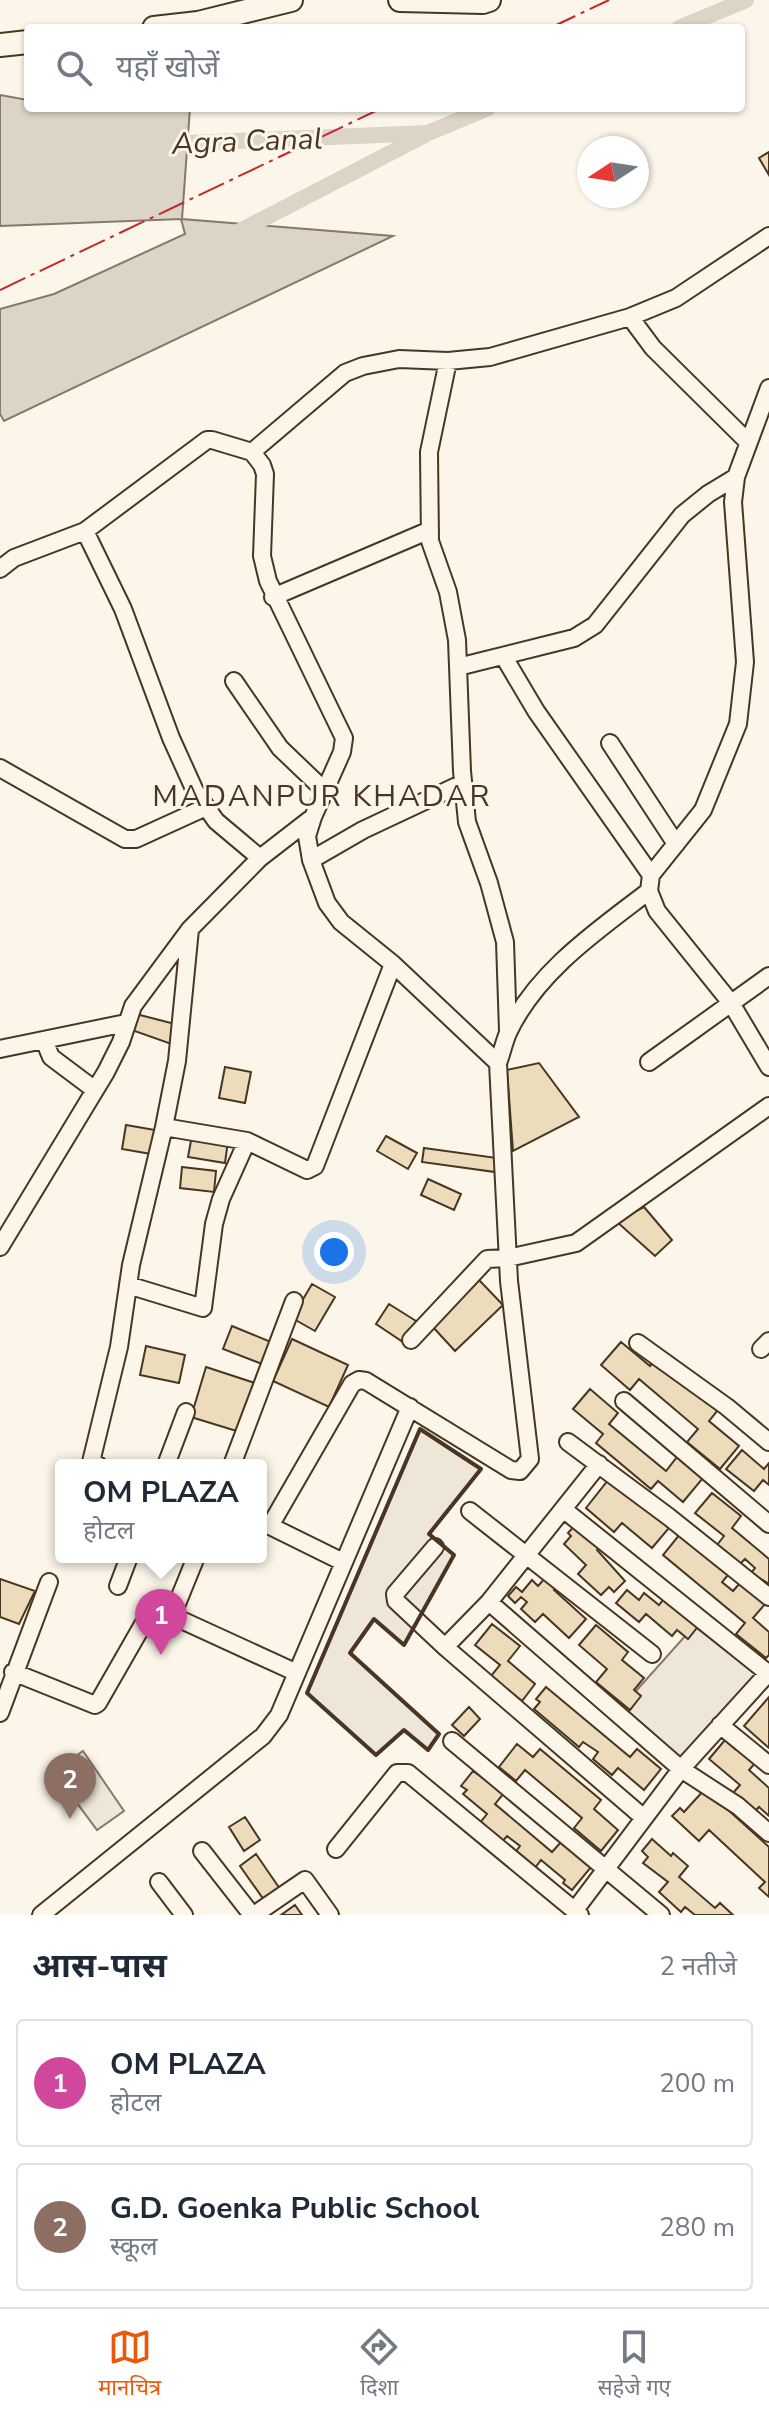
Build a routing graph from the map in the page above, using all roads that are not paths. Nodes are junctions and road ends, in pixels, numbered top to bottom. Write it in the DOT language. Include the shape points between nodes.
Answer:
graph roads {
  1 [pos="291,0"];
  2 [pos="400,0"];
  3 [pos="489,0"];
  4 [pos="189,24"];
  5 [pos="24,42"];
  6 [pos="0,45"];
  7 [pos="769,236"];
  8 [pos="630,317"];
  9 [pos="448,361"];
  10 [pos="769,388"];
  11 [pos="747,441"];
  12 [pos="252,452"];
  13 [pos="736,477"];
  14 [pos="430,530"];
  15 [pos="85,531"];
  16 [pos="0,569"];
  17 [pos="273,597"];
  18 [pos="504,657"];
  19 [pos="458,667"];
  20 [pos="234,681"];
  21 [pos="610,743"];
  22 [pos="0,768"];
  23 [pos="463,783"];
  24 [pos="326,792"];
  25 [pos="204,808"];
  26 [pos="313,817"];
  27 [pos="676,844"];
  28 [pos="260,858"];
  29 [pos="311,860"];
  30 [pos="650,883"];
  31 [pos="190,929"];
  32 [pos="393,964"];
  33 [pos="769,976"];
  34 [pos="731,1003"];
  35 [pos="126,1023"];
  36 [pos="508,1033"];
  37 [pos="44,1040"];
  38 [pos="0,1049"];
  39 [pos="649,1062"];
  40 [pos="498,1063"];
  41 [pos="769,1067"];
  42 [pos="95,1090"];
  43 [pos="769,1106"];
  44 [pos="164,1127"];
  45 [pos="247,1141"];
  46 [pos="0,1247"];
  47 [pos="508,1258"];
  48 [pos="128,1285"];
  49 [pos="294,1301"];
  50 [pos="411,1340"];
  51 [pos="638,1343"];
  52 [pos="624,1401"];
  53 [pos="410,1407"];
  54 [pos="186,1412"];
  55 [pos="568,1442"];
  56 [pos="769,1442"];
  57 [pos="92,1459"];
  58 [pos="168,1459"];
  59 [pos="234,1459"];
  60 [pos="599,1464"];
  61 [pos="563,1509"];
  62 [pos="470,1511"];
  63 [pos="267,1522"];
  64 [pos="267,1524"];
  65 [pos="769,1524"];
  66 [pos="435,1547"];
  67 [pos="527,1556"];
  68 [pos="343,1562"];
  69 [pos="127,1563"];
  70 [pos="194,1563"];
  71 [pos="49,1582"];
  72 [pos="118,1586"];
  73 [pos="769,1597"];
  74 [pos="489,1602"];
  75 [pos="172,1616"];
  76 [pos="445,1647"];
  77 [pos="652,1654"];
  78 [pos="13,1672"];
  79 [pos="295,1672"];
  80 [pos="769,1673"];
  81 [pos="0,1713"];
  82 [pos="720,1725"];
  83 [pos="452,1741"];
  84 [pos="769,1765"];
  85 [pos="681,1769"];
  86 [pos="644,1818"];
  87 [pos="769,1833"];
  88 [pos="336,1849"];
  89 [pos="202,1851"];
  90 [pos="605,1869"];
  91 [pos="159,1882"];
  92 [pos="577,1913"];
  93 [pos="41,1915"];
  94 [pos="184,1915"];
  95 [pos="253,1915"];
  96 [pos="330,1915"];
  97 [pos="661,1915"];
  1 -- 4 [label="main road"];
  2 -- 3 [label="main road"];
  5 -- 6 [label="main road"];
  7 -- 8 [label="street" via="676,298"];
  8 -- 9 [label="street" via="490,357"];
  8 -- 11 [label="street" via="653,348"];
  9 -- 12 [label="street" via="399,359 345,373"];
  9 -- 14 [label="street" via="429,452"];
  10 -- 11 [label="street"];
  11 -- 13 [label="street"];
  12 -- 15 [label="street" via="207,440"];
  12 -- 17 [label="street" via="265,474 262,556"];
  13 -- 18 [label="street" via="682,515 595,625 574,638"];
  13 -- 27 [label="street" via="733,502 745,662 738,724 704,808"];
  14 -- 17 [label="street"];
  14 -- 19 [label="street" via="433,555 448,592"];
  15 -- 16 [label="street" via="14,558"];
  15 -- 25 [label="street" via="123,609 171,738"];
  17 -- 24 [label="street" via="344,738"];
  18 -- 19 [label="street"];
  18 -- 30 [label="street"];
  19 -- 23 [label="street"];
  20 -- 24 [label="street" via="280,748"];
  21 -- 27 [label="street"];
  22 -- 25 [label="street" via="125,839 136,839"];
  23 -- 29 [label="street"];
  23 -- 36 [label="street" via="467,822 505,942"];
  24 -- 26 [label="street"];
  25 -- 28 [label="street"];
  26 -- 28 [label="street"];
  26 -- 29 [label="street" via="307,836"];
  27 -- 30 [label="street"];
  28 -- 31 [label="street"];
  29 -- 32 [label="street" via="333,913"];
  30 -- 34 [label="street" via="657,911"];
  30 -- 36 [label="street" via="531,994"];
  31 -- 35 [label="street"];
  31 -- 44 [label="street" via="180,1038"];
  32 -- 40 [label="street"];
  32 -- 45 [label="street" via="315,1166 307,1170"];
  33 -- 34 [label="street"];
  34 -- 39 [label="street"];
  34 -- 41 [label="street"];
  35 -- 37 [label="street"];
  35 -- 42 [label="street"];
  36 -- 40 [label="street"];
  37 -- 38 [label="street"];
  37 -- 42 [label="street" via="51,1057"];
  40 -- 47 [label="street"];
  42 -- 46 [label="street"];
  43 -- 47 [label="street" via="576,1243"];
  44 -- 45 [label="street"];
  44 -- 48 [label="street"];
  45 -- 48 [label="street" via="214,1224 203,1308"];
  47 -- 50 [label="street" via="487,1259"];
  47 -- 53 [label="street" via="530,1459 520,1471 511,1470"];
  48 -- 57 [label="street"];
  49 -- 59 [label="street"];
  51 -- 56 [label="street"];
  52 -- 65 [label="street"];
  53 -- 63 [label="street" via="366,1381 352,1384"];
  53 -- 68 [label="street"];
  54 -- 58 [label="street"];
  55 -- 60 [label="street"];
  60 -- 61 [label="street"];
  60 -- 73 [label="street"];
  61 -- 67 [label="street"];
  61 -- 80 [label="street"];
  62 -- 67 [label="street"];
  64 -- 68 [label="street"];
  66 -- 76 [label="street" via="394,1597"];
  67 -- 74 [label="street"];
  67 -- 77 [label="street"];
  68 -- 79 [label="street"];
  69 -- 72 [label="street"];
  70 -- 75 [label="street"];
  71 -- 78 [label="street"];
  74 -- 76 [label="street"];
  74 -- 85 [label="street"];
  75 -- 78 [label="street" via="153,1607 95,1705"];
  75 -- 79 [label="street"];
  76 -- 86 [label="street"];
  78 -- 81 [label="street"];
  79 -- 93 [label="street" via="279,1715 263,1736"];
  80 -- 82 [label="street"];
  82 -- 84 [label="street"];
  82 -- 85 [label="street"];
  83 -- 90 [label="street"];
  85 -- 86 [label="street"];
  85 -- 87 [label="street"];
  86 -- 90 [label="street"];
  88 -- 92 [label="street" via="402,1771"];
  89 -- 95 [label="street"];
  90 -- 92 [label="street"];
  90 -- 97 [label="street"];
  91 -- 94 [label="street"];
  95 -- 96 [label="street" via="305,1880"];
}
